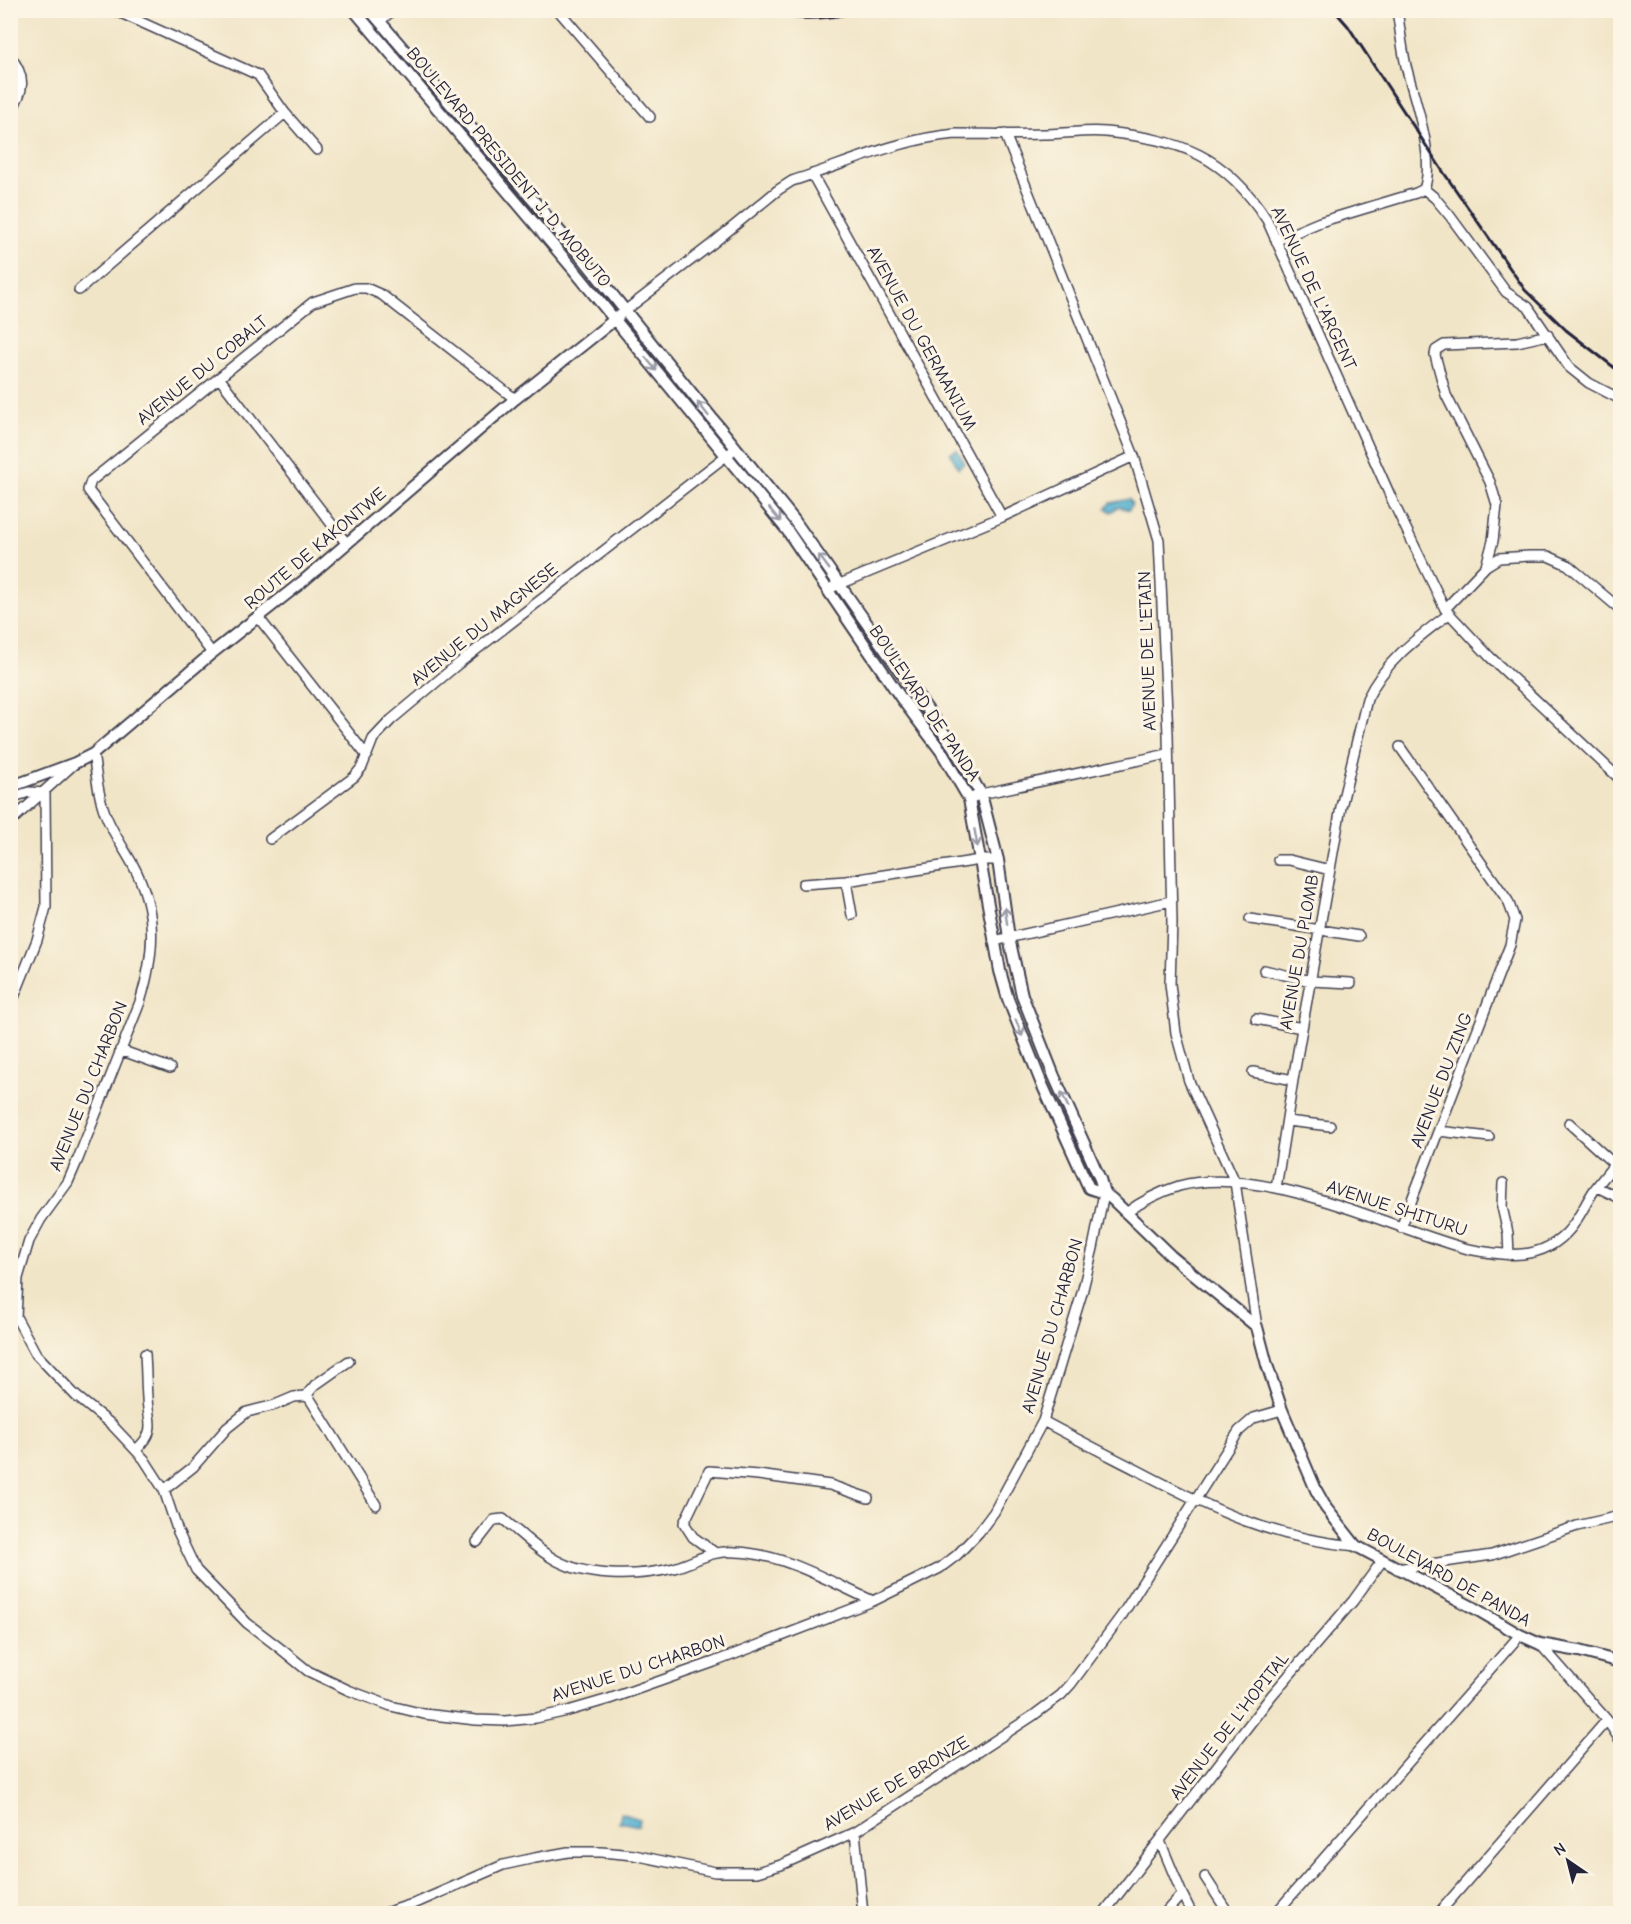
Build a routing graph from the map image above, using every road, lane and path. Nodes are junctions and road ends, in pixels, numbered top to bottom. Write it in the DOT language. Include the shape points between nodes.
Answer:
graph roads {
  1 [pos="114,10"];
  2 [pos="354,10"];
  3 [pos="370,10"];
  4 [pos="393,10"];
  5 [pos="558,10"];
  6 [pos="1397,10"];
  7 [pos="380,21"];
  8 [pos="10,56"];
  9 [pos="444,96"];
  10 [pos="435,104"];
  11 [pos="10,112"];
  12 [pos="285,113"];
  13 [pos="650,117"];
  14 [pos="1005,134"];
  15 [pos="317,150"];
  16 [pos="812,174"];
  17 [pos="1424,189"];
  18 [pos="1277,240"];
  19 [pos="79,290"];
  20 [pos="626,310"];
  21 [pos="615,319"];
  22 [pos="1548,335"];
  23 [pos="219,379"];
  24 [pos="515,399"];
  25 [pos="1620,399"];
  26 [pos="735,449"];
  27 [pos="725,456"];
  28 [pos="1134,456"];
  29 [pos="1002,517"];
  30 [pos="347,544"];
  31 [pos="1486,566"];
  32 [pos="840,584"];
  33 [pos="828,589"];
  34 [pos="1620,609"];
  35 [pos="1447,611"];
  36 [pos="258,617"];
  37 [pos="212,653"];
  38 [pos="1400,747"];
  39 [pos="93,754"];
  40 [pos="1168,754"];
  41 [pos="367,756"];
  42 [pos="75,763"];
  43 [pos="1620,779"];
  44 [pos="10,787"];
  45 [pos="45,792"];
  46 [pos="981,794"];
  47 [pos="10,798"];
  48 [pos="969,799"];
  49 [pos="10,822"];
  50 [pos="270,839"];
  51 [pos="980,860"];
  52 [pos="998,860"];
  53 [pos="1278,860"];
  54 [pos="1330,870"];
  55 [pos="846,881"];
  56 [pos="803,884"];
  57 [pos="1171,901"];
  58 [pos="852,915"];
  59 [pos="1250,919"];
  60 [pos="1319,931"];
  61 [pos="1359,936"];
  62 [pos="1009,938"];
  63 [pos="994,941"];
  64 [pos="1264,970"];
  65 [pos="1311,981"];
  66 [pos="1351,982"];
  67 [pos="10,1007"];
  68 [pos="1256,1019"];
  69 [pos="1302,1028"];
  70 [pos="120,1050"];
  71 [pos="170,1068"];
  72 [pos="1253,1072"];
  73 [pos="1054,1076"];
  74 [pos="1293,1080"];
  75 [pos="1041,1082"];
  76 [pos="1287,1121"];
  77 [pos="1569,1123"];
  78 [pos="1330,1126"];
  79 [pos="1079,1131"];
  80 [pos="1439,1131"];
  81 [pos="1066,1137"];
  82 [pos="1489,1137"];
  83 [pos="1618,1161"];
  84 [pos="1235,1182"];
  85 [pos="1503,1183"];
  86 [pos="1597,1187"];
  87 [pos="1276,1188"];
  88 [pos="1104,1193"];
  89 [pos="1620,1198"];
  90 [pos="1126,1212"];
  91 [pos="1401,1228"];
  92 [pos="1509,1255"];
  93 [pos="14,1277"];
  94 [pos="1257,1327"];
  95 [pos="145,1354"];
  96 [pos="349,1361"];
  97 [pos="306,1396"];
  98 [pos="1282,1410"];
  99 [pos="1043,1421"];
  100 [pos="136,1450"];
  101 [pos="164,1490"];
  102 [pos="868,1498"];
  103 [pos="1195,1501"];
  104 [pos="376,1505"];
  105 [pos="1620,1516"];
  106 [pos="477,1542"];
  107 [pos="1356,1546"];
  108 [pos="714,1552"];
  109 [pos="1382,1561"];
  110 [pos="1398,1569"];
  111 [pos="873,1601"];
  112 [pos="1520,1635"];
  113 [pos="1539,1644"];
  114 [pos="1620,1662"];
  115 [pos="1607,1720"];
  116 [pos="1620,1740"];
  117 [pos="855,1832"];
  118 [pos="1160,1841"];
  119 [pos="1205,1877"];
  120 [pos="1182,1894"];
  121 [pos="382,1914"];
  122 [pos="863,1914"];
  123 [pos="1103,1914"];
  124 [pos="1164,1914"];
  125 [pos="1192,1914"];
  126 [pos="1229,1914"];
  127 [pos="1275,1914"];
  128 [pos="1438,1914"];
  1 -- 12 [label="street" via="258,75"];
  2 -- 10 [label="street, BOULEVARD PRESIDENT J. D. MOBUTO"];
  3 -- 7 [label="street, BOULEVARD PRESIDENT J. D. MOBUTO"];
  4 -- 7 [label="street"];
  5 -- 13 [label="street"];
  6 -- 17 [label="street" via="1425,145"];
  7 -- 9 [label="street, BOULEVARD PRESIDENT J. D. MOBUTO"];
  8 -- 11 [label="street" via="23,77 20,98"];
  9 -- 10 [label="street"];
  9 -- 20 [label="street, BOULEVARD PRESIDENT J. D. MOBUTO"];
  10 -- 21 [label="street, BOULEVARD PRESIDENT J. D. MOBUTO"];
  12 -- 15 [label="street"];
  12 -- 19 [label="street"];
  14 -- 16 [label="street, AVENUE DE L'ARGENT" via="956,134 915,140"];
  14 -- 18 [label="street, AVENUE DE L'ARGENT" via="1105,132 1187,149 1218,166 1252,196"];
  14 -- 28 [label="street, AVENUE DE L'ETAIN"];
  16 -- 20 [label="street, AVENUE DE L'ARGENT" via="778,190"];
  16 -- 29 [label="street, AVENUE DU GERMANIUM"];
  17 -- 18 [label="street"];
  17 -- 22 [label="street" via="1436,198 1506,292 1528,307"];
  18 -- 35 [label="street, AVENUE DE L'ARGENT" via="1393,502"];
  20 -- 21 [label="street, ROUTE DE KAKONTWE"];
  26 -- 20 [label="street, BOULEVARD DE PANDA, one-way"];
  21 -- 24 [label="street, ROUTE DE KAKONTWE"];
  21 -- 27 [label="street, BOULEVARD DE PANDA, one-way"];
  22 -- 25 [label="street" via="1579,377"];
  22 -- 31 [label="street" via="1517,342 1444,345 1436,350 1446,395 1490,482 1497,506"];
  23 -- 24 [label="street, AVENUE DU COBALT" via="313,302 366,288 382,295"];
  23 -- 30 [label="street"];
  23 -- 37 [label="street, AVENUE DU COBALT" via="91,481 88,490"];
  24 -- 30 [label="street, ROUTE DE KAKONTWE"];
  26 -- 27 [label="street, AVENUE DU MAGNESE"];
  32 -- 26 [label="street, BOULEVARD DE PANDA, one-way"];
  27 -- 33 [label="street, BOULEVARD DE PANDA, one-way" via="787,530"];
  27 -- 41 [label="street, AVENUE DU MAGNESE" via="391,720 373,739"];
  28 -- 29 [label="street"];
  28 -- 40 [label="street, AVENUE DE L'ETAIN" via="1159,540"];
  29 -- 32 [label="street"];
  30 -- 36 [label="street, ROUTE DE KAKONTWE"];
  31 -- 34 [label="street" via="1499,558 1548,556 1568,565"];
  31 -- 35 [label="street, AVENUE DU PLOMB"];
  32 -- 33 [label="street"];
  32 -- 46 [label="street, BOULEVARD DE PANDA"];
  33 -- 48 [label="street, BOULEVARD DE PANDA" via="941,751"];
  35 -- 43 [label="street, AVENUE DE L'ARGENT" via="1490,657"];
  35 -- 54 [label="street, AVENUE DU PLOMB" via="1397,655 1372,688 1360,723"];
  36 -- 37 [label="street, ROUTE DE KAKONTWE"];
  36 -- 41 [label="street"];
  37 -- 39 [label="street, ROUTE DE KAKONTWE"];
  38 -- 80 [label="street, AVENUE DU ZING" via="1508,901 1515,920 1510,945"];
  39 -- 42 [label="street, ROUTE DE KAKONTWE"];
  39 -- 70 [label="street, AVENUE DU CHARBON" via="101,802 146,893 151,925 148,976"];
  40 -- 46 [label="street"];
  40 -- 57 [label="street, AVENUE DE L'ETAIN"];
  41 -- 50 [label="street, AVENUE DU MAGNESE" via="354,777"];
  42 -- 44 [label="street, ROUTE DE KAKONTWE"];
  42 -- 45 [label="street"];
  45 -- 47 [label="street"];
  45 -- 49 [label="street"];
  45 -- 67 [label="street" via="46,907"];
  46 -- 48 [label="street"];
  46 -- 52 [label="street, BOULEVARD DE PANDA"];
  48 -- 51 [label="street, BOULEVARD DE PANDA, one-way"];
  51 -- 52 [label="street"];
  51 -- 55 [label="street"];
  51 -- 63 [label="street, BOULEVARD DE PANDA"];
  62 -- 52 [label="street, BOULEVARD DE PANDA, one-way"];
  53 -- 54 [label="street"];
  54 -- 60 [label="street, AVENUE DU PLOMB"];
  55 -- 56 [label="street"];
  55 -- 58 [label="street"];
  57 -- 62 [label="street"];
  57 -- 84 [label="street, AVENUE DE L'ETAIN" via="1170,984 1176,1033 1189,1081"];
  59 -- 60 [label="street"];
  60 -- 61 [label="street"];
  60 -- 65 [label="street, AVENUE DU PLOMB"];
  62 -- 63 [label="street"];
  62 -- 73 [label="street, BOULEVARD DE PANDA" via="1022,995"];
  63 -- 75 [label="street, BOULEVARD DE PANDA, one-way" via="1008,999"];
  64 -- 65 [label="street"];
  65 -- 66 [label="street"];
  65 -- 69 [label="street, AVENUE DU PLOMB"];
  68 -- 69 [label="street"];
  69 -- 74 [label="street, AVENUE DU PLOMB"];
  70 -- 71 [label="street"];
  70 -- 93 [label="street, AVENUE DU CHARBON" via="68,1182 41,1219"];
  72 -- 74 [label="street"];
  73 -- 75 [label="street"];
  79 -- 73 [label="street, BOULEVARD DE PANDA, one-way"];
  74 -- 76 [label="street, AVENUE DU PLOMB"];
  75 -- 81 [label="street, BOULEVARD DE PANDA"];
  76 -- 78 [label="street"];
  76 -- 87 [label="street, AVENUE DU PLOMB"];
  77 -- 83 [label="street"];
  79 -- 81 [label="street"];
  79 -- 88 [label="street, BOULEVARD DE PANDA"];
  80 -- 82 [label="street"];
  80 -- 91 [label="street, AVENUE DU ZING"];
  81 -- 88 [label="street, BOULEVARD DE PANDA" via="1089,1188"];
  83 -- 86 [label="street, AVENUE SHITURU"];
  84 -- 87 [label="street, AVENUE SHITURU"];
  84 -- 90 [label="street, AVENUE SHITURU" via="1181,1186"];
  84 -- 94 [label="street, AVENUE DE L'ETAIN"];
  85 -- 92 [label="street"];
  86 -- 89 [label="street"];
  86 -- 92 [label="street, AVENUE SHITURU" via="1560,1238 1534,1253"];
  87 -- 91 [label="street, AVENUE SHITURU"];
  88 -- 90 [label="street, BOULEVARD DE PANDA"];
  88 -- 99 [label="street, AVENUE DU CHARBON" via="1084,1282"];
  90 -- 94 [label="street, BOULEVARD DE PANDA" via="1171,1256"];
  91 -- 92 [label="street, AVENUE SHITURU" via="1456,1246"];
  93 -- 100 [label="street, AVENUE DU CHARBON" via="16,1317 36,1354"];
  94 -- 98 [label="street, BOULEVARD DE PANDA"];
  95 -- 100 [label="street" via="151,1426 146,1440"];
  96 -- 97 [label="street"];
  97 -- 101 [label="street" via="239,1417 193,1467"];
  97 -- 104 [label="street"];
  98 -- 103 [label="street, AVENUE DE BRONZE" via="1245,1424"];
  98 -- 107 [label="street, BOULEVARD DE PANDA" via="1326,1508"];
  99 -- 103 [label="street"];
  99 -- 111 [label="street, AVENUE DU CHARBON" via="994,1512 979,1532 940,1568"];
  100 -- 101 [label="street, AVENUE DU CHARBON"];
  101 -- 111 [label="street, AVENUE DU CHARBON" via="196,1570 248,1623 308,1671 391,1706 424,1714 505,1721 568,1711"];
  102 -- 108 [label="street" via="830,1485 709,1471 684,1522 693,1537"];
  103 -- 107 [label="street" via="1294,1537"];
  103 -- 117 [label="street, AVENUE DE BRONZE" via="1122,1615 1061,1695"];
  105 -- 110 [label="street" via="1492,1555"];
  106 -- 108 [label="street" via="494,1520 503,1519 550,1557 584,1572 600,1574 659,1571"];
  107 -- 109 [label="street, BOULEVARD DE PANDA"];
  108 -- 111 [label="street" via="762,1554 791,1563"];
  109 -- 110 [label="street, BOULEVARD DE PANDA"];
  109 -- 118 [label="street, AVENUE DE L'HOPITAL"];
  110 -- 112 [label="street, BOULEVARD DE PANDA"];
  112 -- 113 [label="street, BOULEVARD DE PANDA"];
  112 -- 127 [label="street"];
  113 -- 114 [label="street, BOULEVARD DE PANDA"];
  113 -- 115 [label="street"];
  115 -- 116 [label="street"];
  115 -- 128 [label="street"];
  117 -- 121 [label="street, AVENUE DE BRONZE" via="757,1872 715,1872 634,1855 568,1852 503,1865"];
  117 -- 122 [label="street"];
  118 -- 120 [label="street"];
  118 -- 123 [label="street, AVENUE DE L'HOPITAL"];
  119 -- 126 [label="street"];
  120 -- 124 [label="street"];
  120 -- 125 [label="street"];
}
